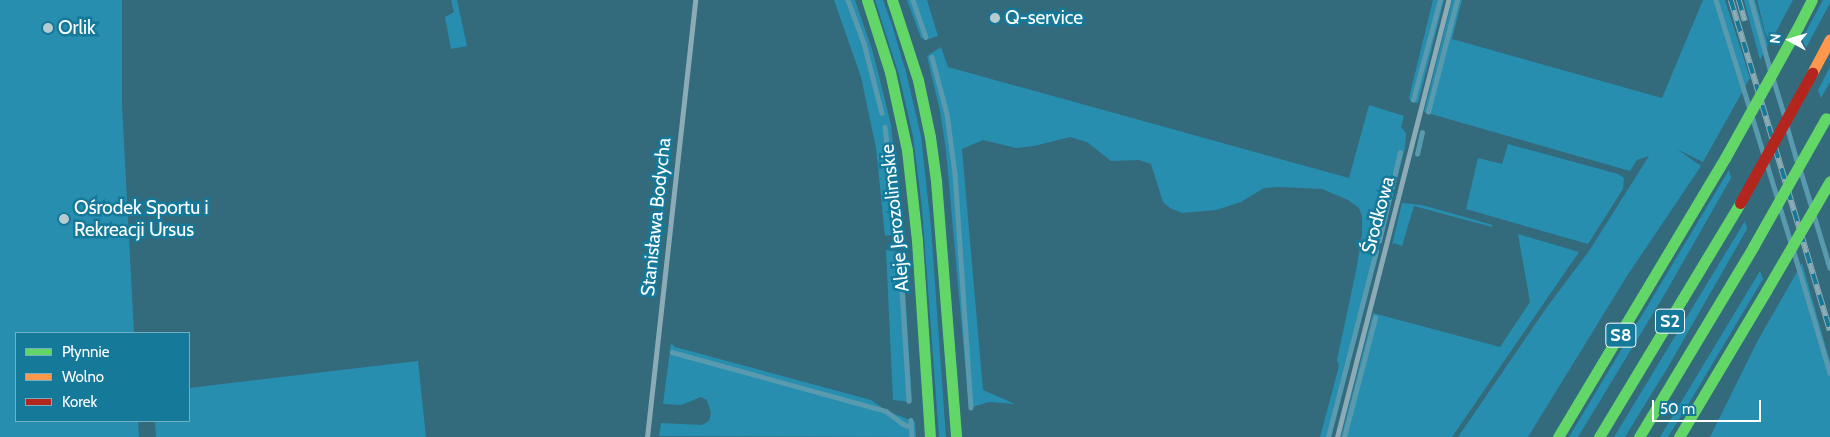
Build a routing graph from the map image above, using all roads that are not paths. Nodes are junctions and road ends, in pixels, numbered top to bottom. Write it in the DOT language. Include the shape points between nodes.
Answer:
graph roads {
  1 [pos="695,0"];
  2 [pos="867,0"];
  3 [pos="892,0"];
  4 [pos="1448,0"];
  5 [pos="1812,0"];
  6 [pos="1830,39"];
  7 [pos="1828,114"];
  8 [pos="1830,181"];
  9 [pos="647,437"];
  10 [pos="930,437"];
  11 [pos="956,437"];
  12 [pos="1337,437"];
  13 [pos="1558,437"];
  14 [pos="1599,437"];
  15 [pos="1639,437"];
  16 [pos="1679,437"];
  1 -- 9 [label="street, Stanisława Bodycha"];
  2 -- 10 [label="main road, Aleje Jerozolimskie" via="890,72 907,150 917,241"];
  3 -- 11 [label="main road" via="915,71 930,137"];
  4 -- 12 [label="street, Środkowa"];
  5 -- 13 [label="main road, S8, bridge" via="1725,158"];
  6 -- 14 [label="main road, S2, bridge" via="1740,203"];
  7 -- 15 [label="main road, S2, bridge"];
  8 -- 16 [label="main road, bridge"];
}
